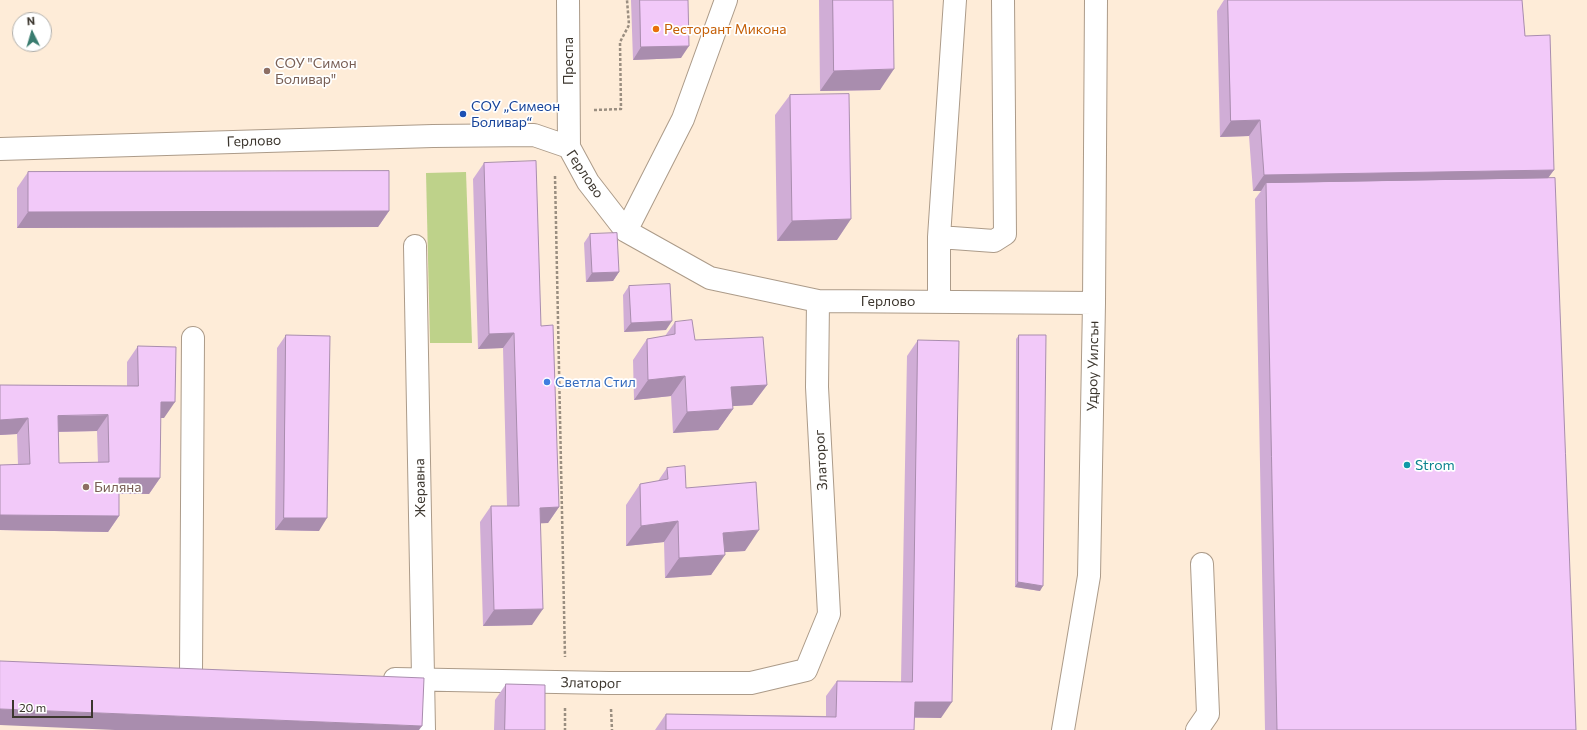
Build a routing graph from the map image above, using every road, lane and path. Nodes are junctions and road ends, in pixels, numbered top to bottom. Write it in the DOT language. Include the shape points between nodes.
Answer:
graph roads {
  1 [pos="568,0"];
  2 [pos="627,0"];
  3 [pos="726,0"];
  4 [pos="955,0"];
  5 [pos="1004,0"];
  6 [pos="1096,0"];
  7 [pos="569,112"];
  8 [pos="562,144"];
  9 [pos="0,149"];
  10 [pos="626,231"];
  11 [pos="939,237"];
  12 [pos="415,246"];
  13 [pos="818,301"];
  14 [pos="939,301"];
  15 [pos="1094,303"];
  16 [pos="193,338"];
  17 [pos="1202,564"];
  18 [pos="565,661"];
  19 [pos="214,672"];
  20 [pos="377,678"];
  21 [pos="424,680"];
  22 [pos="565,707"];
  23 [pos="424,730"];
  24 [pos="565,730"];
  25 [pos="1063,730"];
  26 [pos="1197,730"];
  1 -- 7 [label="street, Преспа"];
  2 -- 7 [label="path" via="629,25 620,42 621,109"];
  3 -- 10 [label="street" via="683,119"];
  4 -- 11 [label="street"];
  5 -- 11 [label="street" via="1005,234 994,241"];
  6 -- 15 [label="street, Удроу Уилсън"];
  7 -- 8 [label="street, Преспа"];
  8 -- 9 [label="street, Герлово" via="534,135"];
  8 -- 10 [label="street, Герлово"];
  8 -- 18 [label="path"];
  10 -- 13 [label="street, Герлово" via="710,278"];
  11 -- 14 [label="street"];
  12 -- 21 [label="street, Жеравна"];
  13 -- 14 [label="street, Герлово"];
  13 -- 21 [label="street, Златорог" via="817,387 829,614 806,670 751,683"];
  14 -- 15 [label="street, Герлово"];
  15 -- 25 [label="street, Удроу Уилсън" via="1089,576"];
  16 -- 19 [label="street" via="183,671"];
  17 -- 26 [label="street" via="1208,714"];
  20 -- 21 [label="street, Златорог"];
  21 -- 23 [label="street, Жеравна"];
  22 -- 24 [label="path"];
}
